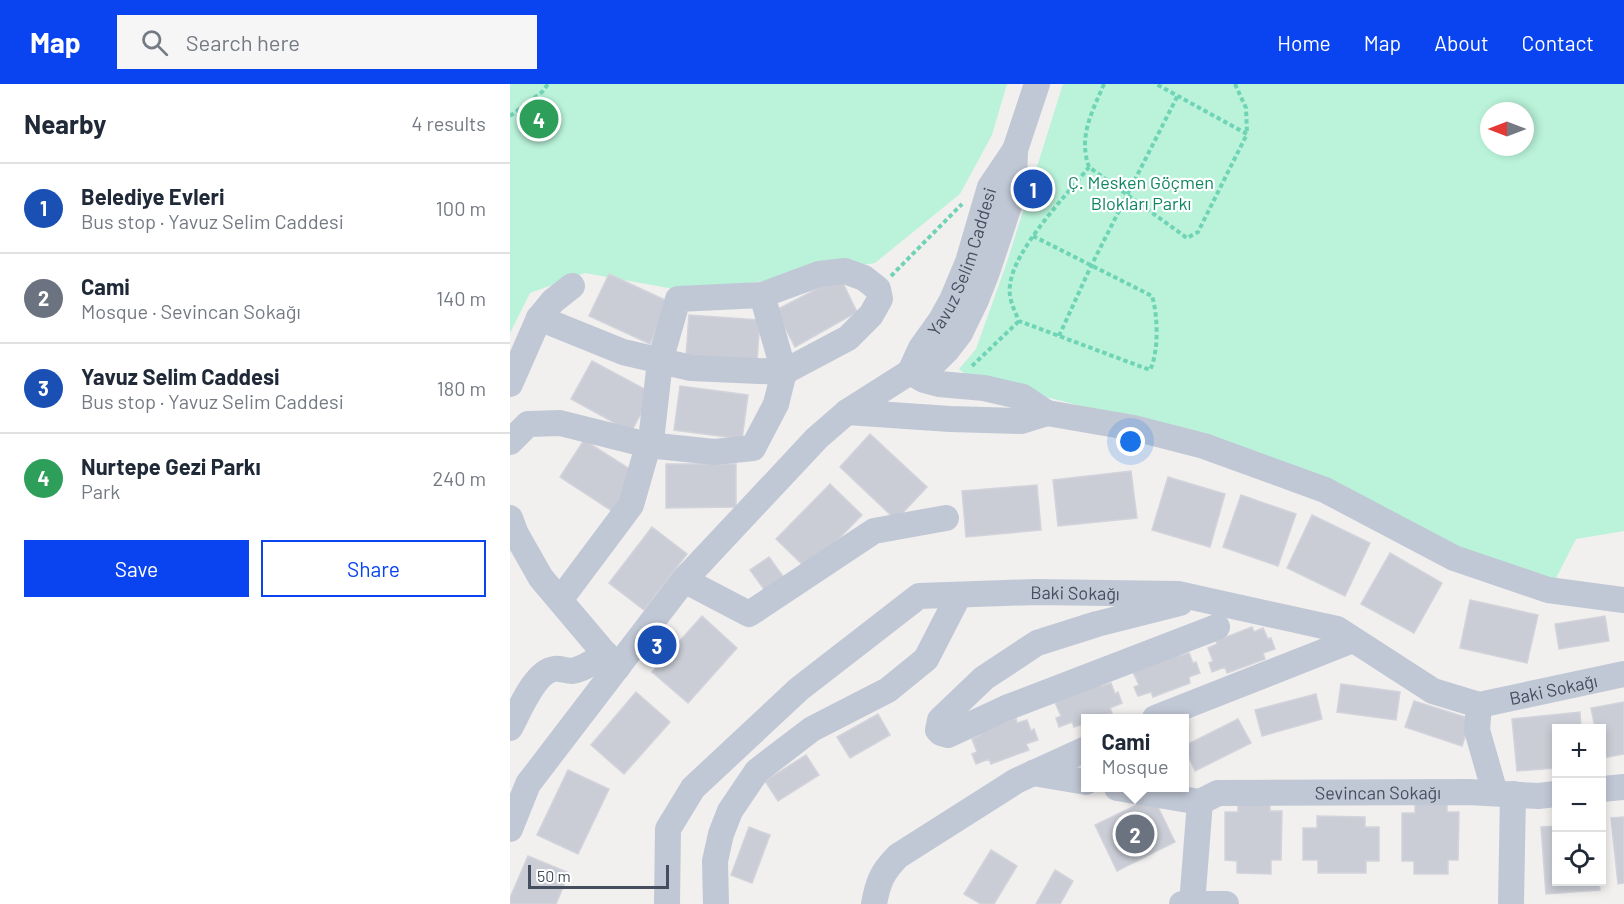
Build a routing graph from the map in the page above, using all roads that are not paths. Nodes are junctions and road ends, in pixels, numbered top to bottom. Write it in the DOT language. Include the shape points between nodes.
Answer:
graph roads {
  1 [pos="1037,84"];
  2 [pos="1015,150"];
  3 [pos="572,286"];
  4 [pos="762,295"];
  5 [pos="539,318"];
  6 [pos="947,350"];
  7 [pos="660,361"];
  8 [pos="784,372"];
  9 [pos="910,372"];
  10 [pos="510,384"];
  11 [pos="984,388"];
  12 [pos="847,412"];
  13 [pos="1047,413"];
  14 [pos="950,419"];
  15 [pos="510,442"];
  16 [pos="648,445"];
  17 [pos="946,518"];
  18 [pos="512,529"];
  19 [pos="684,580"];
  20 [pos="959,595"];
  21 [pos="1200,598"];
  22 [pos="560,600"];
  23 [pos="1624,600"];
  24 [pos="1217,627"];
  25 [pos="1353,640"];
  26 [pos="612,661"];
  27 [pos="1624,674"];
  28 [pos="1479,705"];
  29 [pos="1165,714"];
  30 [pos="510,728"];
  31 [pos="1081,751"];
  32 [pos="1033,773"];
  33 [pos="1081,781"];
  34 [pos="1624,786"];
  35 [pos="1606,788"];
  36 [pos="1141,792"];
  37 [pos="1504,794"];
  38 [pos="1552,795"];
  39 [pos="1200,802"];
  40 [pos="510,829"];
  41 [pos="667,904"];
  42 [pos="716,904"];
  43 [pos="874,904"];
  44 [pos="1189,904"];
  45 [pos="1226,904"];
  46 [pos="1511,904"];
  1 -- 2 [label="street, Yavuz Selim Caddesi"];
  2 -- 6 [label="street, Yavuz Selim Caddesi" via="1014,191 987,272 960,333"];
  2 -- 9 [label="street, Yavuz Selim Caddesi" via="990,187 968,262 952,300"];
  3 -- 5 [label="street" via="553,300"];
  4 -- 7 [label="street" via="678,299"];
  4 -- 8 [label="street"];
  4 -- 8 [label="street" via="819,274 845,271 878,289 880,299 871,315 848,338"];
  5 -- 7 [label="street" via="623,352"];
  5 -- 10 [label="street"];
  6 -- 9 [label="street, Yavuz Selim Caddesi" via="935,362"];
  6 -- 11 [label="street" via="950,370 955,376"];
  7 -- 8 [label="street" via="691,368"];
  7 -- 16 [label="street"];
  8 -- 16 [label="street" via="776,404 753,448 714,452"];
  9 -- 11 [label="street" via="939,384"];
  9 -- 12 [label="street, Yavuz Selim Caddesi"];
  9 -- 14 [label="street" via="918,394"];
  11 -- 13 [label="street" via="1023,397"];
  12 -- 14 [label="street"];
  12 -- 19 [label="street, Yavuz Selim Caddesi" via="817,438"];
  13 -- 14 [label="street" via="1021,421"];
  13 -- 23 [label="street" via="1134,428 1204,446 1325,490 1454,558 1548,590"];
  15 -- 16 [label="street" via="528,424 560,423"];
  16 -- 22 [label="street" via="632,504"];
  17 -- 19 [label="street" via="873,531 749,614"];
  18 -- 22 [label="street" via="541,578"];
  19 -- 26 [label="street, Yavuz Selim Caddesi"];
  20 -- 21 [label="street, Baki Sokağı" via="1035,592 1178,594"];
  20 -- 41 [label="street, Baki Sokağı" via="919,596 799,689 693,788 668,829"];
  20 -- 42 [label="street" via="926,659 888,690 812,729 757,771 730,811 721,834 715,861"];
  21 -- 24 [label="street" via="1036,643 984,678 940,720 938,730 948,735 1006,708"];
  21 -- 25 [label="street, Baki Sokağı" via="1337,629"];
  22 -- 26 [label="street"];
  25 -- 28 [label="street, Baki Sokağı" via="1433,691"];
  25 -- 29 [label="street"];
  26 -- 30 [label="street" via="546,673 536,681"];
  26 -- 40 [label="street, Yavuz Selim Caddesi" via="528,784"];
  27 -- 28 [label="street, Baki Sokağı"];
  28 -- 37 [label="street" via="1477,730"];
  31 -- 32 [label="street"];
  32 -- 33 [label="street"];
  32 -- 43 [label="street" via="898,856 885,870"];
  34 -- 35 [label="street"];
  36 -- 39 [label="street"];
  37 -- 38 [label="street, Sevincan Sokağı"];
  37 -- 39 [label="street, Sevincan Sokağı" via="1218,793"];
  37 -- 46 [label="street"];
  39 -- 44 [label="street"];
  44 -- 45 [label="street"];
}
